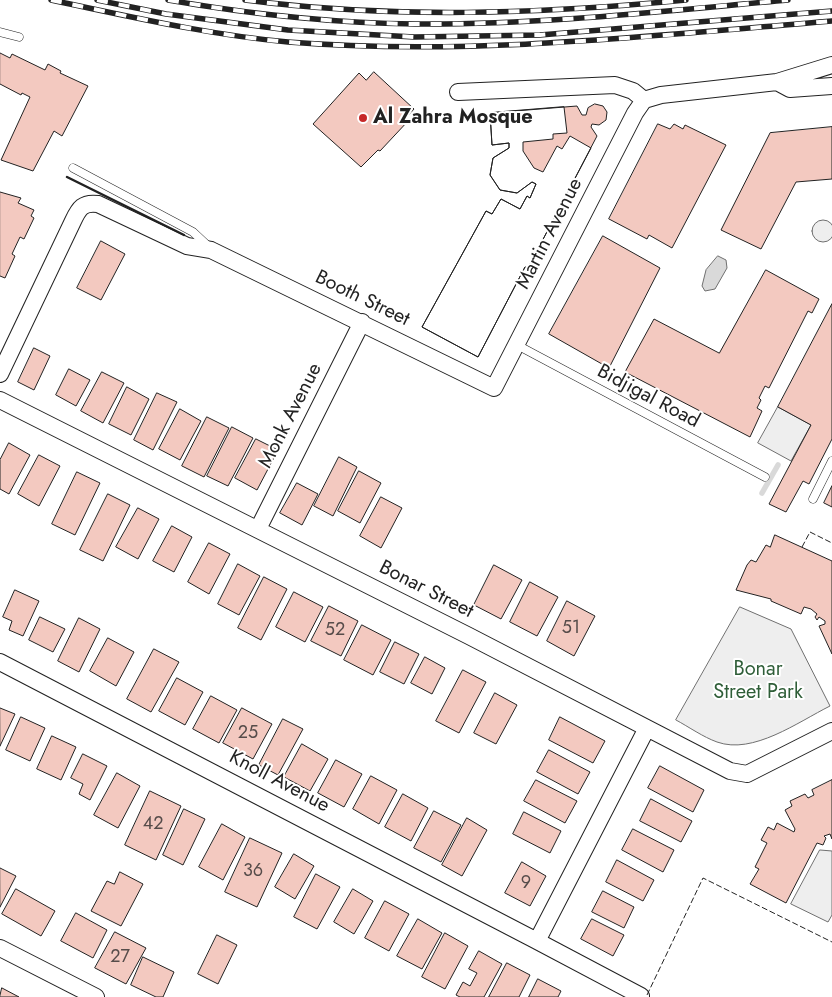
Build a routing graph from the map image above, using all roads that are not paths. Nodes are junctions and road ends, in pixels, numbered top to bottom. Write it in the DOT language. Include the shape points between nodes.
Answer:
graph roads {
  1 [pos="0,32"];
  2 [pos="19,38"];
  3 [pos="832,65"];
  4 [pos="777,82"];
  5 [pos="832,86"];
  6 [pos="458,92"];
  7 [pos="644,100"];
  8 [pos="73,168"];
  9 [pos="211,250"];
  10 [pos="362,322"];
  11 [pos="516,346"];
  12 [pos="0,374"];
  13 [pos="494,388"];
  14 [pos="0,400"];
  15 [pos="832,461"];
  16 [pos="765,477"];
  17 [pos="813,499"];
  18 [pos="258,529"];
  19 [pos="0,662"];
  20 [pos="647,728"];
  21 [pos="832,731"];
  22 [pos="537,942"];
  23 [pos="0,948"];
  24 [pos="641,996"];
  25 [pos="96,997"];
  1 -- 2 [label="lane"];
  3 -- 4 [label="street"];
  4 -- 5 [label="street" via="790,89"];
  4 -- 7 [label="street" via="661,95"];
  6 -- 7 [label="street" via="615,85"];
  7 -- 11 [label="street, Martin Avenue"];
  8 -- 9 [label="lane, Booth Street" via="193,232"];
  9 -- 10 [label="street, Booth Street"];
  9 -- 12 [label="street, Booth Street" via="187,246 98,204 85,204 78,211"];
  10 -- 13 [label="street, Booth Street"];
  10 -- 18 [label="street, Monk Avenue"];
  11 -- 13 [label="street, Martin Avenue"];
  11 -- 16 [label="lane, Bidjigal Road"];
  14 -- 18 [label="street, Bonar Street"];
  15 -- 17 [label="lane"];
  18 -- 20 [label="street, Bonar Street"];
  19 -- 22 [label="street, Knoll Avenue"];
  20 -- 21 [label="street, Bonar Street" via="730,771 747,774"];
  20 -- 22 [label="street"];
  22 -- 24 [label="street, Knoll Avenue"];
  23 -- 25 [label="street"];
}
